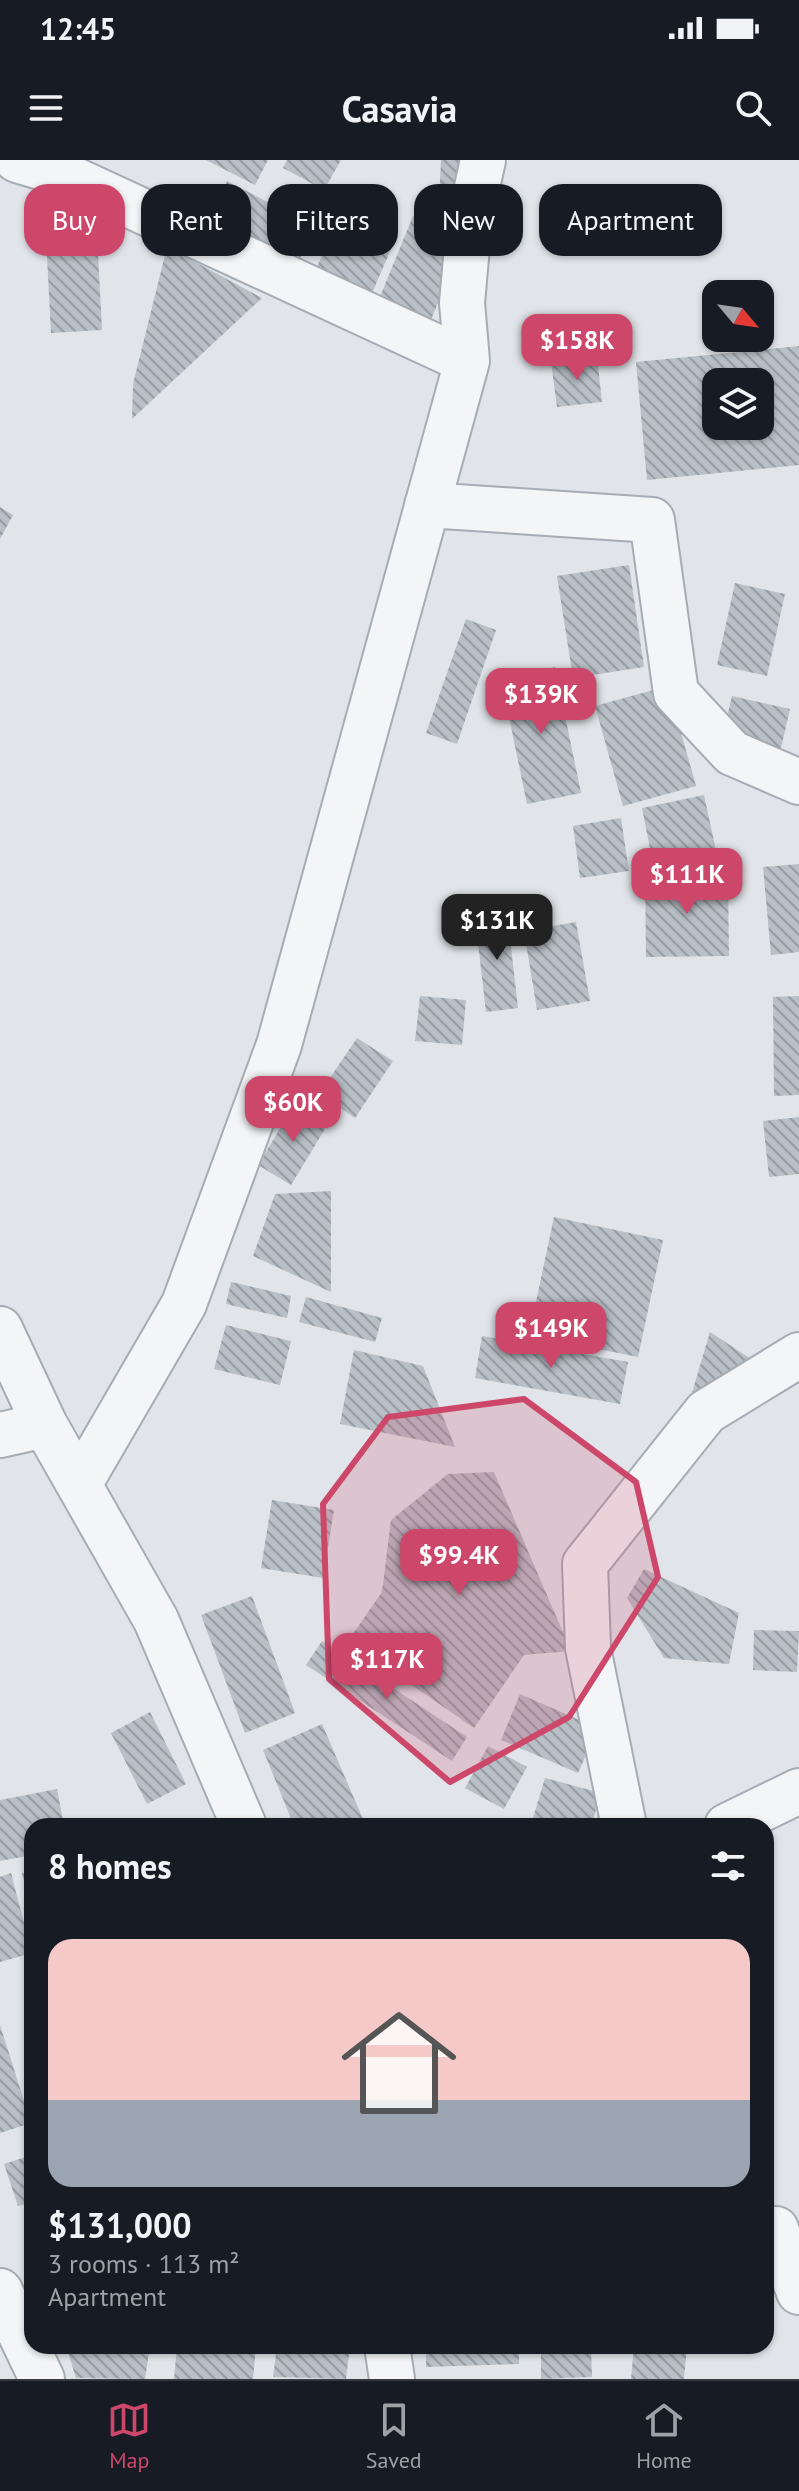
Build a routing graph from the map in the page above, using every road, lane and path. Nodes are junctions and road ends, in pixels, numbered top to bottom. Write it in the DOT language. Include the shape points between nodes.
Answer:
graph roads {
  1 [pos="17,160"];
  2 [pos="483,160"];
  3 [pos="467,361"];
  4 [pos="427,505"];
  5 [pos="799,782"];
  6 [pos="0,1329"];
  7 [pos="799,1355"];
  8 [pos="45,1425"];
  9 [pos="0,1435"];
  10 [pos="80,1483"];
  11 [pos="799,1791"];
  12 [pos="241,1818"];
  13 [pos="622,1818"];
  14 [pos="743,1818"];
  15 [pos="780,2229"];
  16 [pos="0,2291"];
  17 [pos="799,2292"];
  18 [pos="24,2341"];
  19 [pos="30,2354"];
  20 [pos="388,2354"];
  21 [pos="42,2379"];
  22 [pos="392,2379"];
  1 -- 3 [label="street" via="60,173"];
  2 -- 3 [label="street" via="469,224 462,303"];
  3 -- 4 [label="street"];
  4 -- 5 [label="street" via="652,520 676,693 732,753"];
  4 -- 10 [label="street" via="279,1045 184,1304"];
  6 -- 8 [label="street"];
  7 -- 13 [label="street" via="706,1412 585,1564 588,1648"];
  8 -- 9 [label="street"];
  8 -- 10 [label="street"];
  10 -- 12 [label="street" via="156,1620"];
  11 -- 14 [label="street"];
  15 -- 17 [label="street"];
  16 -- 18 [label="street"];
  19 -- 21 [label="street"];
  20 -- 22 [label="street"];
}
